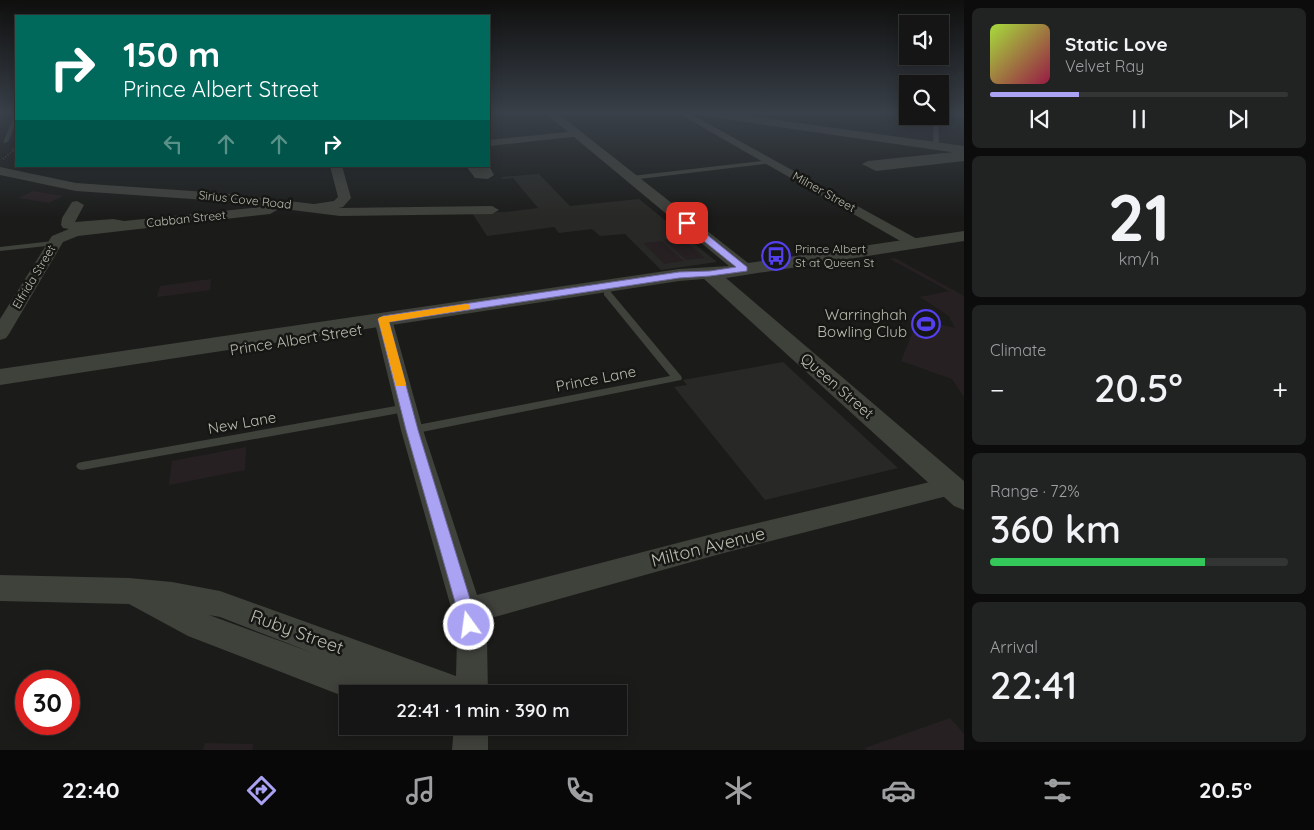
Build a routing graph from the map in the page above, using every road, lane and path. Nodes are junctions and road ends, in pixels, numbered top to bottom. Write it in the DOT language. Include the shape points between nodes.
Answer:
graph roads {
  1 [pos="593,147"];
  2 [pos="743,147"];
  3 [pos="943,147"];
  4 [pos="964,150"];
  5 [pos="964,154"];
  6 [pos="964,158"];
  7 [pos="770,162"];
  8 [pos="336,167"];
  9 [pos="473,167"];
  10 [pos="484,167"];
  11 [pos="0,171"];
  12 [pos="631,178"];
  13 [pos="345,198"];
  14 [pos="77,205"];
  15 [pos="312,208"];
  16 [pos="492,210"];
  17 [pos="357,212"];
  18 [pos="120,226"];
  19 [pos="964,236"];
  20 [pos="53,243"];
  21 [pos="914,243"];
  22 [pos="0,249"];
  23 [pos="744,269"];
  24 [pos="710,274"];
  25 [pos="607,293"];
  26 [pos="384,323"];
  27 [pos="0,334"];
  28 [pos="0,378"];
  29 [pos="0,385"];
  30 [pos="409,419"];
  31 [pos="82,466"];
  32 [pos="957,492"];
  33 [pos="0,588"];
  34 [pos="129,591"];
  35 [pos="466,611"];
  36 [pos="355,685"];
  37 [pos="437,685"];
  38 [pos="472,685"];
  1 -- 12 [label="street"];
  2 -- 7 [label="street, Milner Street"];
  3 -- 4 [label="street"];
  5 -- 6 [label="street" via="915,162"];
  7 -- 12 [label="lane"];
  7 -- 21 [label="street, Milner Street"];
  8 -- 13 [label="street"];
  9 -- 10 [label="street" via="480,175 488,175"];
  11 -- 15 [label="street, Sirius Cove Road" via="76,187 220,197"];
  12 -- 23 [label="street"];
  13 -- 15 [label="street" via="332,206"];
  13 -- 17 [label="street"];
  14 -- 18 [label="street" via="68,225 80,227 112,223"];
  15 -- 17 [label="street, Sirius Cove Road"];
  15 -- 18 [label="street, Cabban Street"];
  16 -- 17 [label="street, Sirius Cove Road"];
  18 -- 20 [label="street, Elfrida Street" via="68,234"];
  19 -- 21 [label="street, Prince Albert Street"];
  20 -- 22 [label="lane"];
  20 -- 27 [label="street, Elfrida Street"];
  21 -- 23 [label="street, Prince Albert Street"];
  23 -- 24 [label="street, Prince Albert Street"];
  24 -- 25 [label="street, Prince Albert Street"];
  24 -- 26 [label="street, Prince Albert Street" via="679,275"];
  24 -- 32 [label="street, Queen Street"];
  25 -- 26 [label="street, Prince Albert Street"];
  25 -- 30 [label="lane, Prince Lane" via="677,378"];
  26 -- 28 [label="street, Prince Albert Street"];
  26 -- 29 [label="street, Prince Albert Street"];
  26 -- 30 [label="street"];
  30 -- 31 [label="lane, New Lane"];
  30 -- 35 [label="street"];
  32 -- 35 [label="street, Milton Avenue" via="720,543"];
  33 -- 34 [label="street, Ruby Street"];
  34 -- 36 [label="street, Ruby Street" via="199,626"];
  34 -- 37 [label="street, Ruby Street" via="220,604"];
  35 -- 38 [label="street" via="472,639"];
}
